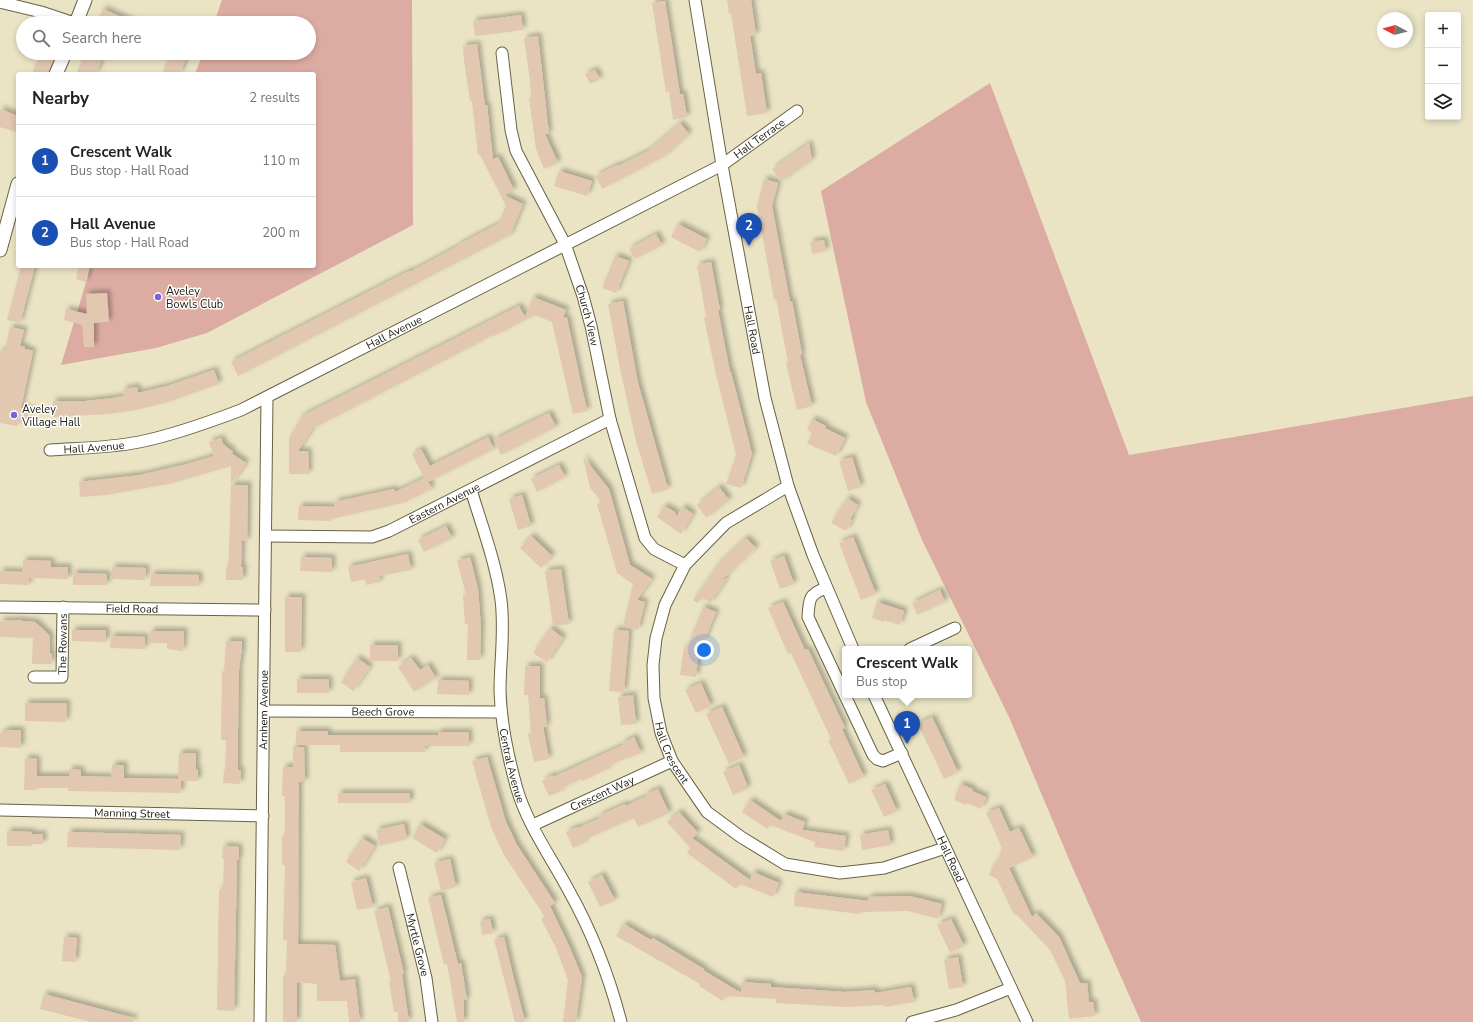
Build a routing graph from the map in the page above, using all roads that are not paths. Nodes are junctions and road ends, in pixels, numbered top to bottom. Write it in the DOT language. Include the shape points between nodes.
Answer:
graph roads {
  1 [pos="85,0"];
  2 [pos="695,0"];
  3 [pos="0,2"];
  4 [pos="53,16"];
  5 [pos="78,16"];
  6 [pos="502,53"];
  7 [pos="61,60"];
  8 [pos="57,72"];
  9 [pos="797,111"];
  10 [pos="722,164"];
  11 [pos="16,191"];
  12 [pos="565,244"];
  13 [pos="0,250"];
  14 [pos="267,397"];
  15 [pos="610,419"];
  16 [pos="50,450"];
  17 [pos="788,486"];
  18 [pos="471,490"];
  19 [pos="266,536"];
  20 [pos="685,565"];
  21 [pos="826,588"];
  22 [pos="0,607"];
  23 [pos="63,607"];
  24 [pos="265,610"];
  25 [pos="955,628"];
  26 [pos="852,646"];
  27 [pos="916,646"];
  28 [pos="34,677"];
  29 [pos="842,689"];
  30 [pos="846,698"];
  31 [pos="875,698"];
  32 [pos="264,711"];
  33 [pos="502,712"];
  34 [pos="902,753"];
  35 [pos="672,761"];
  36 [pos="0,810"];
  37 [pos="263,816"];
  38 [pos="533,825"];
  39 [pos="945,848"];
  40 [pos="399,868"];
  41 [pos="1011,988"];
  42 [pos="260,1022"];
  43 [pos="432,1022"];
  44 [pos="621,1022"];
  45 [pos="912,1022"];
  46 [pos="1027,1022"];
  1 -- 5 [label="street"];
  2 -- 10 [label="street, Hall Road"];
  3 -- 4 [label="street"];
  6 -- 12 [label="street, Church View" via="516,151"];
  7 -- 8 [label="street"];
  9 -- 10 [label="street, Hall Terrace"];
  10 -- 12 [label="street, Hall Avenue"];
  10 -- 17 [label="street, Hall Road" via="765,398"];
  11 -- 13 [label="street"];
  12 -- 14 [label="street, Hall Avenue"];
  12 -- 15 [label="street, Church View" via="591,326"];
  14 -- 16 [label="street, Hall Avenue" via="191,429 139,442 98,448"];
  14 -- 19 [label="street, Arnhem Avenue"];
  15 -- 18 [label="street, Eastern Avenue"];
  15 -- 20 [label="street, Church View" via="645,538 654,549"];
  17 -- 20 [label="street, Hall Crescent" via="726,523"];
  17 -- 21 [label="street, Hall Road"];
  18 -- 19 [label="street, Eastern Avenue" via="372,537"];
  18 -- 33 [label="street, Central Avenue" via="501,600"];
  19 -- 24 [label="street, Arnhem Avenue"];
  20 -- 35 [label="street, Hall Crescent" via="665,605 656,638 653,665 654,698"];
  21 -- 26 [label="street, Hall Road"];
  21 -- 29 [label="street" via="815,592 810,598 808,617"];
  22 -- 23 [label="street, Field Road"];
  23 -- 24 [label="street, Field Road"];
  23 -- 28 [label="street, The Rowans" via="62,677"];
  24 -- 32 [label="street, Arnhem Avenue"];
  25 -- 27 [label="street"];
  30 -- 34 [label="street" via="877,759 883,761"];
  31 -- 34 [label="street, Hall Road"];
  32 -- 33 [label="street, Beech Grove"];
  32 -- 37 [label="street, Arnhem Avenue"];
  33 -- 38 [label="street, Central Avenue" via="509,760"];
  34 -- 39 [label="street, Hall Road"];
  35 -- 38 [label="street, Crescent Way"];
  35 -- 39 [label="street, Hall Crescent" via="707,812 785,864 840,873 852,872 884,868"];
  36 -- 37 [label="street, Manning Street"];
  37 -- 42 [label="street, Arnhem Avenue"];
  38 -- 44 [label="street, Central Avenue" via="588,926 607,973"];
  39 -- 41 [label="street, Hall Road"];
  40 -- 43 [label="street, Myrtle Grove" via="426,978"];
  41 -- 45 [label="street" via="956,1010"];
  41 -- 46 [label="street, Hall Road"];
}
